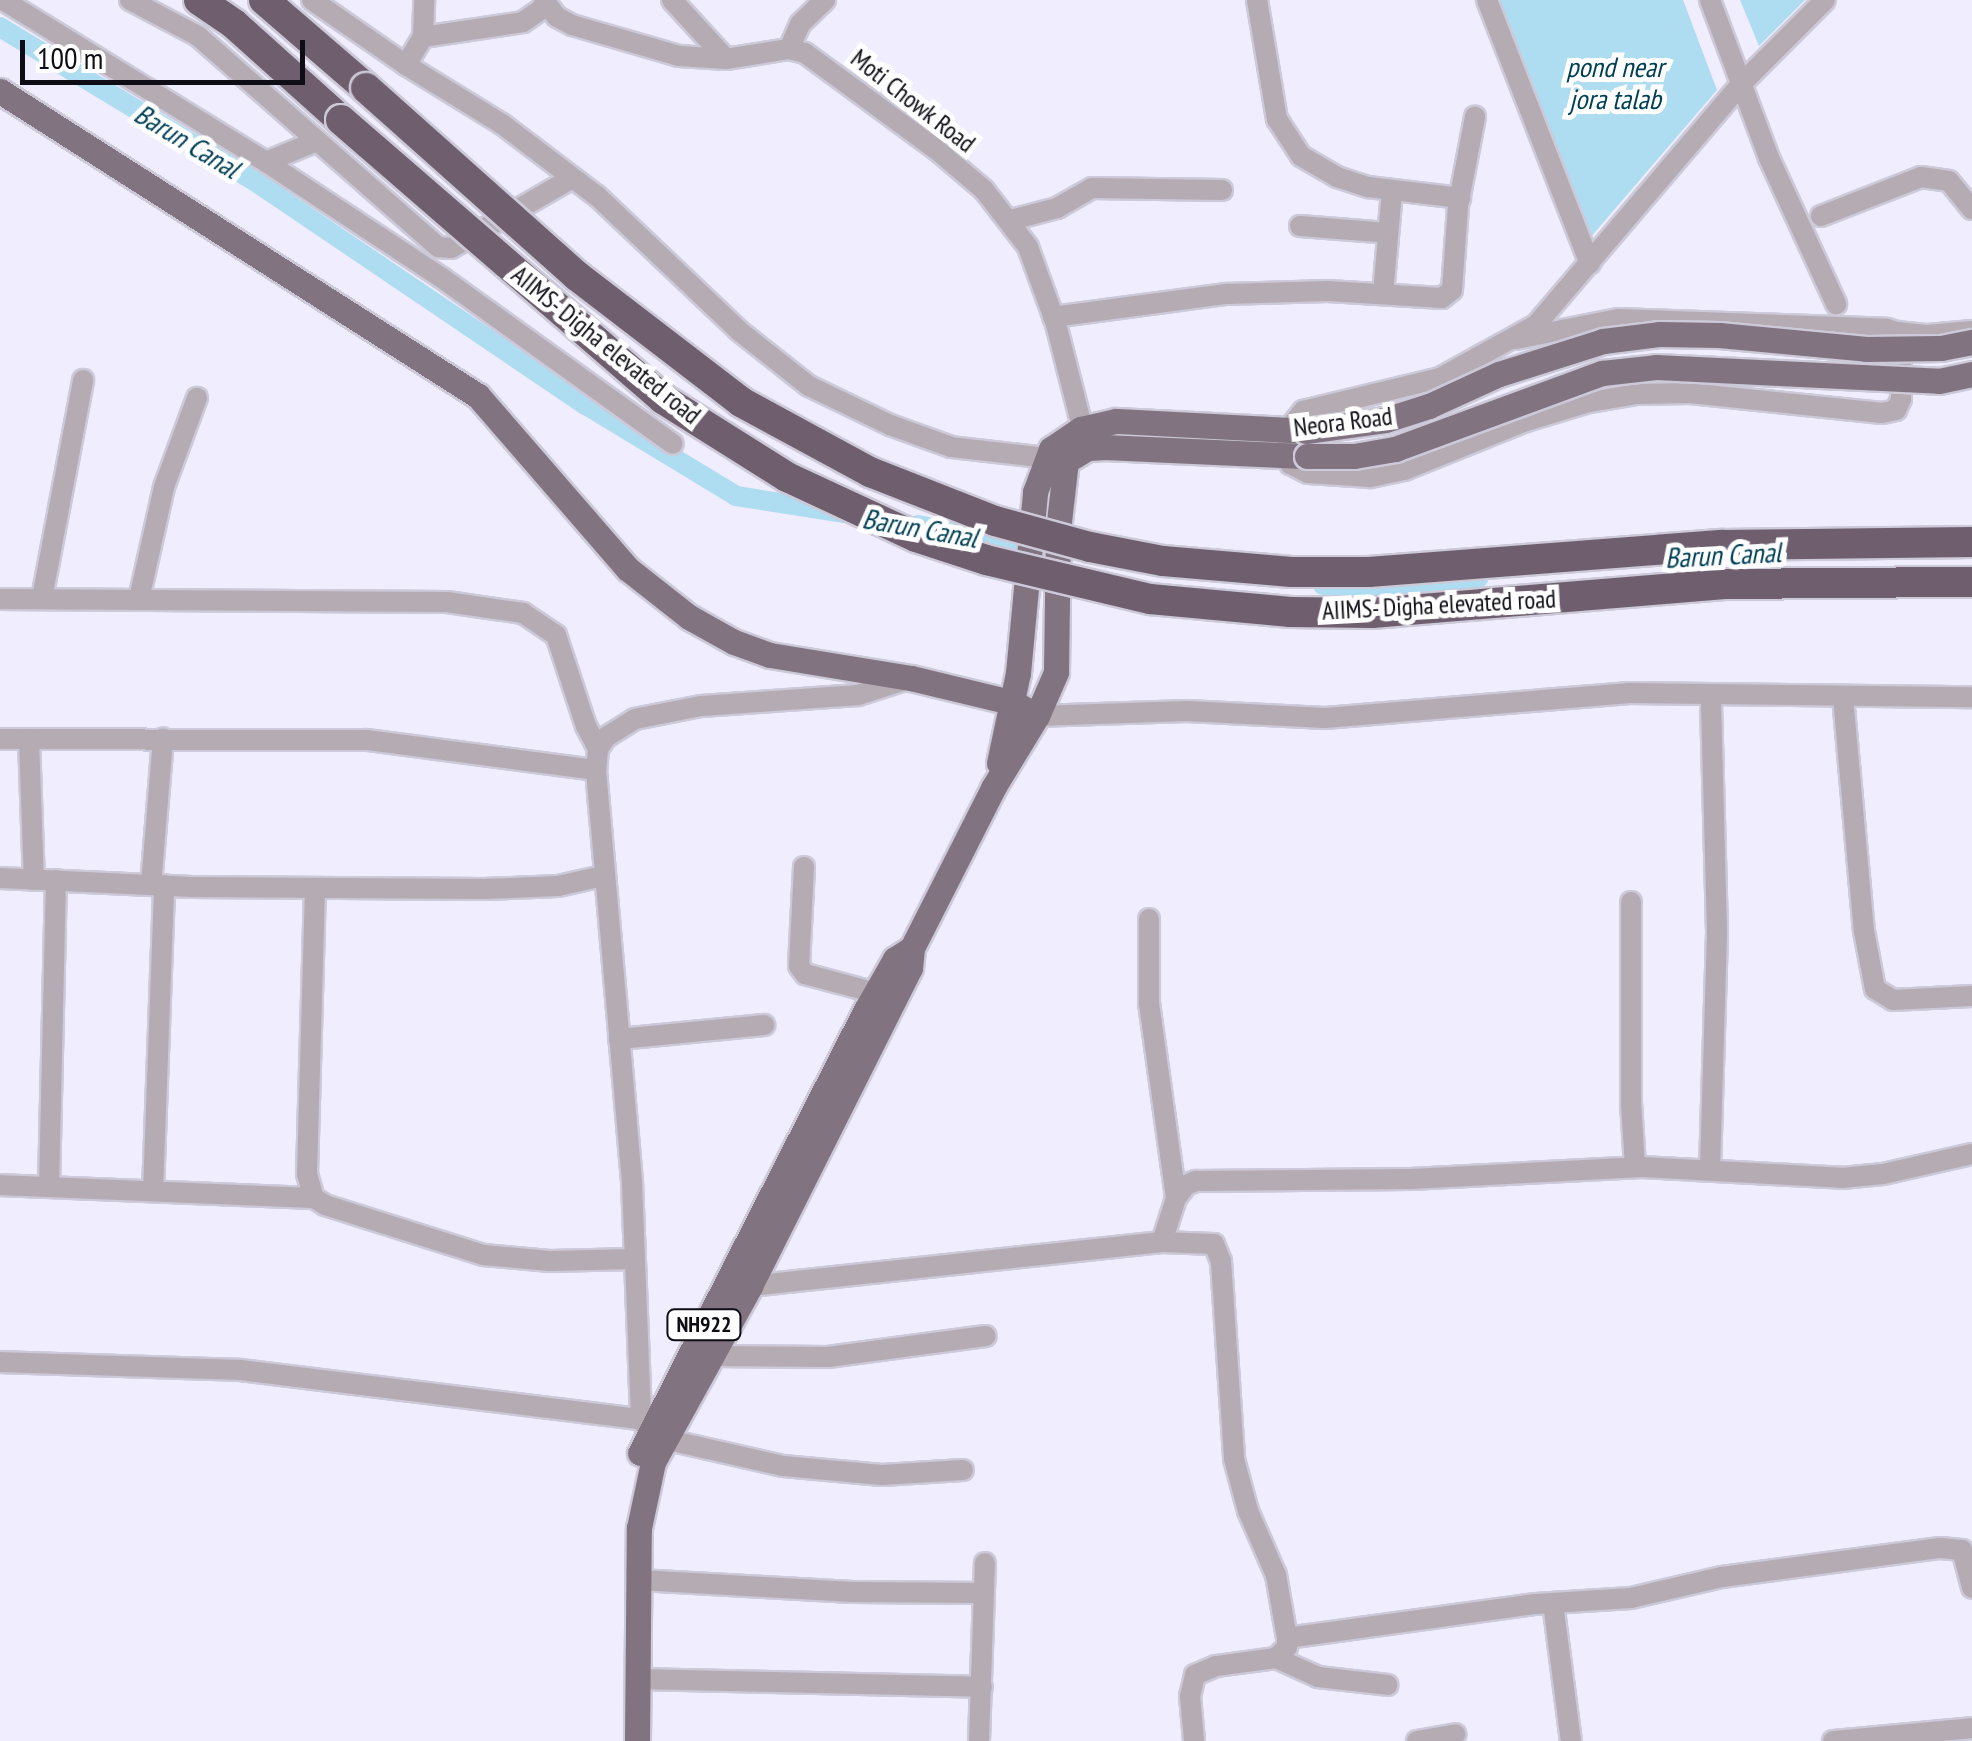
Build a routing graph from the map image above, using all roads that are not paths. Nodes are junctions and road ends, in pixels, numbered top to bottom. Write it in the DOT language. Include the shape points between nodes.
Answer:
graph roads {
  1 [pos="3,0"];
  2 [pos="130,0"];
  3 [pos="199,0"];
  4 [pos="264,0"];
  5 [pos="312,0"];
  6 [pos="424,0"];
  7 [pos="672,0"];
  8 [pos="825,0"];
  9 [pos="1257,0"];
  10 [pos="1487,0"];
  11 [pos="1710,0"];
  12 [pos="1825,0"];
  13 [pos="545,3"];
  14 [pos="423,36"];
  15 [pos="789,50"];
  16 [pos="726,59"];
  17 [pos="406,66"];
  18 [pos="1740,85"];
  19 [pos="0,91"];
  20 [pos="1474,117"];
  21 [pos="318,141"];
  22 [pos="266,162"];
  23 [pos="572,178"];
  24 [pos="1222,190"];
  25 [pos="1392,192"];
  26 [pos="1460,198"];
  27 [pos="1972,209"];
  28 [pos="1822,216"];
  29 [pos="1011,220"];
  30 [pos="1300,226"];
  31 [pos="1388,233"];
  32 [pos="1590,264"];
  33 [pos="1383,294"];
  34 [pos="1836,304"];
  35 [pos="1053,316"];
  36 [pos="1972,331"];
  37 [pos="1897,332"];
  38 [pos="1516,340"];
  39 [pos="1972,342"];
  40 [pos="1972,374"];
  41 [pos="83,380"];
  42 [pos="197,398"];
  43 [pos="1084,439"];
  44 [pos="1297,443"];
  45 [pos="673,444"];
  46 [pos="1047,458"];
  47 [pos="1045,527"];
  48 [pos="1972,542"];
  49 [pos="1972,582"];
  50 [pos="42,598"];
  51 [pos="0,599"];
  52 [pos="139,600"];
  53 [pos="911,678"];
  54 [pos="1711,695"];
  55 [pos="1843,697"];
  56 [pos="1972,698"];
  57 [pos="1014,702"];
  58 [pos="1037,716"];
  59 [pos="163,738"];
  60 [pos="0,739"];
  61 [pos="29,740"];
  62 [pos="597,760"];
  63 [pos="993,788"];
  64 [pos="804,867"];
  65 [pos="604,876"];
  66 [pos="0,878"];
  67 [pos="34,880"];
  68 [pos="56,880"];
  69 [pos="157,885"];
  70 [pos="315,888"];
  71 [pos="1630,902"];
  72 [pos="1148,919"];
  73 [pos="912,948"];
  74 [pos="876,993"];
  75 [pos="1972,996"];
  76 [pos="764,1025"];
  77 [pos="619,1039"];
  78 [pos="1972,1154"];
  79 [pos="1636,1167"];
  80 [pos="1710,1169"];
  81 [pos="0,1185"];
  82 [pos="50,1187"];
  83 [pos="154,1191"];
  84 [pos="314,1198"];
  85 [pos="1176,1198"];
  86 [pos="1162,1242"];
  87 [pos="633,1259"];
  88 [pos="750,1286"];
  89 [pos="986,1336"];
  90 [pos="710,1356"];
  91 [pos="0,1362"];
  92 [pos="651,1430"];
  93 [pos="963,1470"];
  94 [pos="985,1564"];
  95 [pos="639,1580"];
  96 [pos="1972,1588"];
  97 [pos="984,1593"];
  98 [pos="1552,1603"];
  99 [pos="1288,1638"];
  100 [pos="1276,1658"];
  101 [pos="637,1679"];
  102 [pos="1388,1685"];
  103 [pos="982,1687"];
  104 [pos="1972,1728"];
  105 [pos="1455,1734"];
  106 [pos="622,1741"];
  107 [pos="637,1741"];
  108 [pos="979,1741"];
  109 [pos="1194,1741"];
  110 [pos="1416,1741"];
  111 [pos="1571,1741"];
  112 [pos="1834,1741"];
  1 -- 22 [label="street"];
  2 -- 21 [label="street" via="198,36"];
  3 -- 49 [label="highway, AIIMS- Digha elevated road, bridge" via="664,399 786,477 916,537 986,560 1150,599 1290,612 1372,613 1726,584"];
  4 -- 48 [label="highway, AIIMS- Digha elevated road, bridge" via="577,276 741,402 870,472 995,521 1163,561 1292,572 1723,545"];
  5 -- 17 [label="street"];
  6 -- 14 [label="street"];
  7 -- 16 [label="street"];
  8 -- 15 [label="street" via="800,24"];
  9 -- 25 [label="street" via="1277,119 1289,143 1337,177"];
  10 -- 32 [label="street"];
  11 -- 18 [label="street"];
  12 -- 18 [label="street"];
  13 -- 14 [label="street" via="523,22"];
  13 -- 16 [label="street" via="572,25 600,34 679,56"];
  14 -- 17 [label="street"];
  15 -- 16 [label="street"];
  15 -- 29 [label="street, Moti Chowk Road" via="818,59 937,150"];
  17 -- 23 [label="street" via="502,124"];
  18 -- 32 [label="street"];
  18 -- 34 [label="street"];
  19 -- 53 [label="main road" via="478,396 628,569 688,617 770,655"];
  20 -- 26 [label="street"];
  21 -- 22 [label="street"];
  21 -- 23 [label="street" via="438,246 451,248"];
  22 -- 45 [label="street"];
  23 -- 46 [label="street" via="738,330 810,386 951,447"];
  24 -- 29 [label="street" via="1092,188 1057,208"];
  25 -- 26 [label="street"];
  25 -- 31 [label="street"];
  26 -- 33 [label="street" via="1448,294"];
  27 -- 28 [label="street" via="1962,191 1940,176 1902,182"];
  29 -- 35 [label="street, Moti Chowk Road"];
  30 -- 31 [label="street"];
  31 -- 33 [label="street"];
  32 -- 38 [label="street"];
  33 -- 35 [label="street" via="1226,294"];
  35 -- 43 [label="street, Moti Chowk Road"];
  36 -- 37 [label="street"];
  37 -- 38 [label="street" via="1618,319"];
  37 -- 44 [label="street" via="1901,399 1896,410 1882,413 1690,393 1637,394 1526,420 1404,470 1370,476 1308,473 1290,464"];
  38 -- 44 [label="street" via="1412,388 1316,406 1293,419"];
  39 -- 44 [label="main road, Neora Road, bridge" via="1866,349 1719,334 1622,339"];
  40 -- 44 [label="main road, Neora Road, bridge" via="1867,380 1656,367 1602,374 1395,450 1354,456"];
  41 -- 50 [label="street"];
  42 -- 52 [label="street" via="164,487"];
  43 -- 44 [label="main road"];
  43 -- 46 [label="main road" via="1052,449"];
  43 -- 47 [label="main road" via="1066,461"];
  46 -- 47 [label="main road" via="1035,492"];
  47 -- 57 [label="main road, bridge"];
  47 -- 58 [label="main road, bridge" via="1056,672"];
  50 -- 51 [label="street"];
  50 -- 52 [label="street"];
  52 -- 62 [label="street" via="447,602 522,613 556,635"];
  53 -- 57 [label="main road"];
  53 -- 62 [label="street" via="858,696 658,712 617,727"];
  54 -- 55 [label="street"];
  54 -- 58 [label="street" via="1577,696 1325,718 1187,710"];
  54 -- 80 [label="street" via="1718,932"];
  55 -- 56 [label="street"];
  55 -- 75 [label="street" via="1875,989 1894,1000"];
  57 -- 58 [label="main road"];
  57 -- 63 [label="main road"];
  58 -- 63 [label="main road"];
  59 -- 61 [label="street"];
  59 -- 62 [label="street" via="366,740"];
  59 -- 69 [label="street"];
  60 -- 61 [label="street"];
  61 -- 67 [label="street"];
  62 -- 65 [label="street"];
  63 -- 73 [label="main road"];
  64 -- 74 [label="street" via="798,966 805,974"];
  65 -- 70 [label="street" via="558,886"];
  65 -- 77 [label="street"];
  66 -- 67 [label="street"];
  67 -- 68 [label="street"];
  68 -- 69 [label="street"];
  68 -- 82 [label="street"];
  69 -- 70 [label="street"];
  69 -- 83 [label="street"];
  70 -- 84 [label="street" via="307,1174"];
  71 -- 79 [label="street"];
  72 -- 85 [label="street" via="1149,1003"];
  73 -- 74 [label="main road, NH922" via="895,960"];
  73 -- 88 [label="main road" via="910,968"];
  74 -- 92 [label="main road, NH922"];
  76 -- 77 [label="street"];
  77 -- 87 [label="street"];
  78 -- 80 [label="street" via="1842,1178"];
  79 -- 80 [label="street"];
  79 -- 85 [label="street" via="1196,1182"];
  81 -- 82 [label="street"];
  82 -- 83 [label="street"];
  83 -- 84 [label="street"];
  84 -- 87 [label="street" via="484,1256"];
  85 -- 86 [label="street"];
  86 -- 88 [label="street"];
  86 -- 99 [label="street" via="1205,1241 1220,1251 1234,1459 1280,1590"];
  87 -- 92 [label="street"];
  88 -- 90 [label="main road"];
  89 -- 90 [label="street" via="828,1357"];
  90 -- 92 [label="main road"];
  91 -- 92 [label="street" via="240,1370"];
  92 -- 93 [label="street" via="742,1459 833,1473"];
  92 -- 95 [label="main road"];
  92 -- 106 [label="main road, NH922" via="630,1482 624,1525"];
  94 -- 97 [label="street"];
  95 -- 97 [label="street"];
  95 -- 101 [label="main road"];
  96 -- 98 [label="street" via="1966,1555 1957,1547 1722,1577 1631,1598"];
  97 -- 103 [label="street"];
  98 -- 99 [label="street"];
  98 -- 111 [label="street"];
  99 -- 100 [label="street"];
  100 -- 102 [label="street" via="1318,1677"];
  100 -- 109 [label="street" via="1195,1675"];
  101 -- 103 [label="street"];
  101 -- 107 [label="main road"];
  103 -- 108 [label="street"];
  104 -- 112 [label="street"];
  105 -- 110 [label="street"];
}
